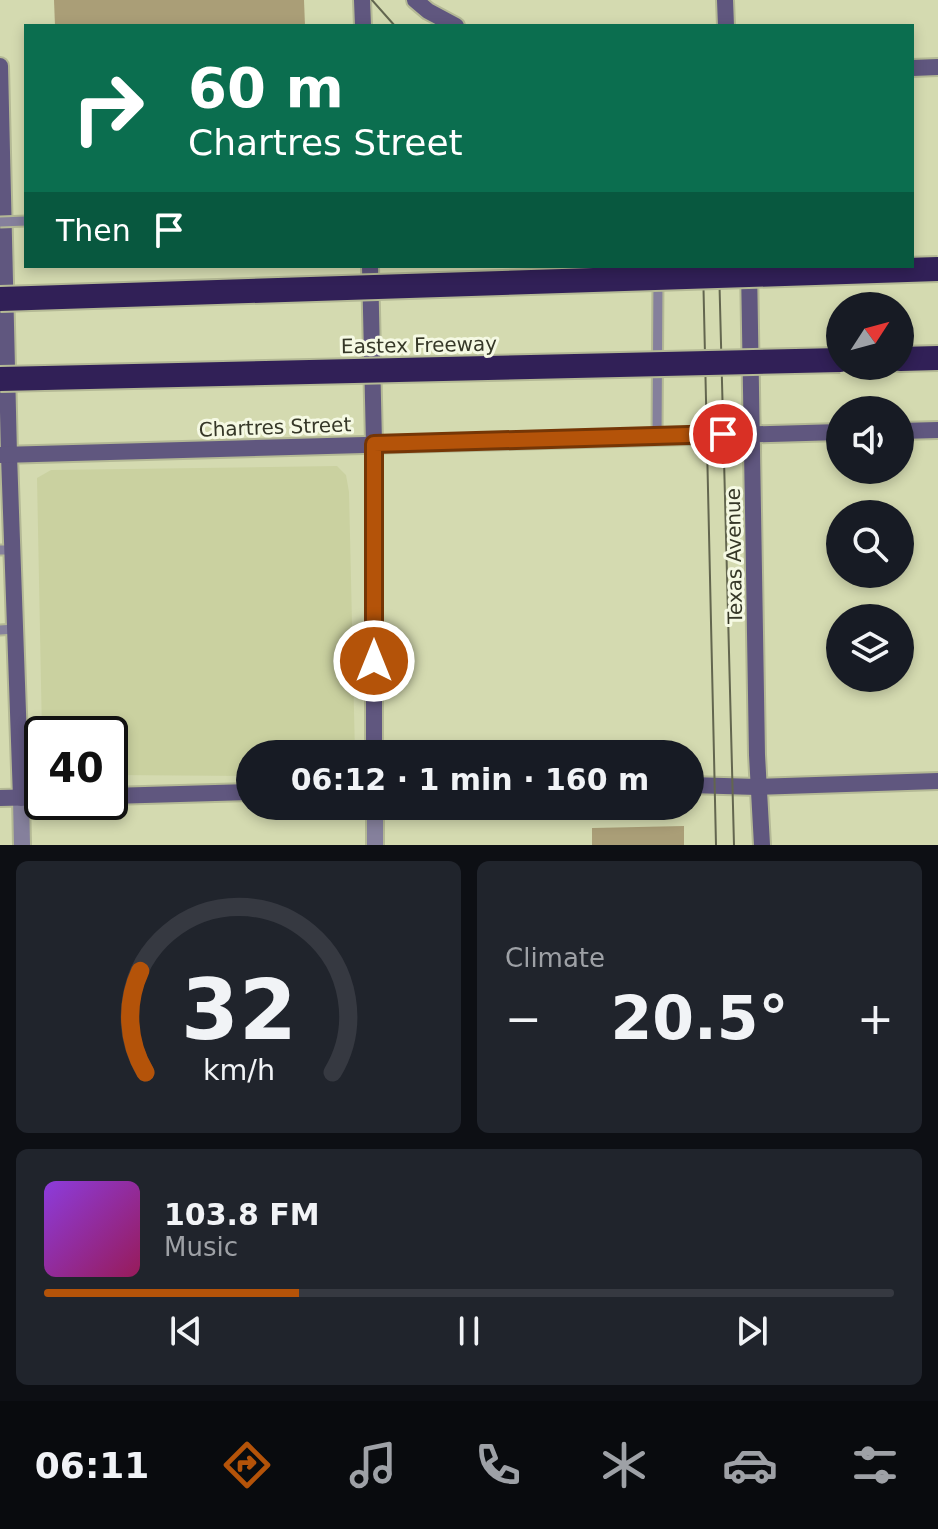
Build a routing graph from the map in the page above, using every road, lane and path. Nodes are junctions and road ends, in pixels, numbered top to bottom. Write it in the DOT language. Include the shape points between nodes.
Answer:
graph roads {
  1 [pos="362,0"];
  2 [pos="415,0"];
  3 [pos="725,0"];
  4 [pos="363,24"];
  5 [pos="452,24"];
  6 [pos="726,24"];
  7 [pos="0,66"];
  8 [pos="938,67"];
  9 [pos="914,68"];
  10 [pos="24,221"];
  11 [pos="0,222"];
  12 [pos="370,268"];
  13 [pos="658,268"];
  14 [pos="749,268"];
  15 [pos="938,269"];
  16 [pos="0,299"];
  17 [pos="938,358"];
  18 [pos="914,359"];
  19 [pos="826,360"];
  20 [pos="0,379"];
  21 [pos="938,430"];
  22 [pos="914,431"];
  23 [pos="826,432"];
  24 [pos="752,433"];
  25 [pos="657,436"];
  26 [pos="374,444"];
  27 [pos="4,455"];
  28 [pos="6,550"];
  29 [pos="8,630"];
  30 [pos="374,740"];
  31 [pos="938,781"];
  32 [pos="704,785"];
  33 [pos="757,787"];
  34 [pos="236,792"];
  35 [pos="128,795"];
  36 [pos="0,798"];
  37 [pos="21,798"];
  38 [pos="24,798"];
  39 [pos="375,820"];
  40 [pos="22,845"];
  41 [pos="375,845"];
  42 [pos="762,845"];
  1 -- 4 [label="street"];
  2 -- 5 [label="street"];
  3 -- 6 [label="street"];
  7 -- 27 [label="street"];
  8 -- 9 [label="street"];
  10 -- 11 [label="lane, bridge"];
  12 -- 26 [label="street"];
  13 -- 25 [label="lane"];
  14 -- 24 [label="street, Texas Avenue"];
  15 -- 16 [label="highway, bridge"];
  17 -- 18 [label="highway"];
  19 -- 20 [label="highway, Eastex Freeway, bridge"];
  21 -- 22 [label="street"];
  23 -- 24 [label="street, Chartres Street"];
  24 -- 25 [label="street, Chartres Street"];
  24 -- 33 [label="street, Texas Avenue"];
  25 -- 26 [label="street, Chartres Street"];
  26 -- 27 [label="street, Chartres Street"];
  26 -- 30 [label="street"];
  27 -- 28 [label="street"];
  28 -- 29 [label="street"];
  29 -- 37 [label="street"];
  31 -- 33 [label="street"];
  32 -- 33 [label="street"];
  33 -- 42 [label="street, Texas Avenue"];
  34 -- 35 [label="street"];
  36 -- 37 [label="street"];
  37 -- 38 [label="street"];
  37 -- 40 [label="street"];
  39 -- 41 [label="street"];
}
